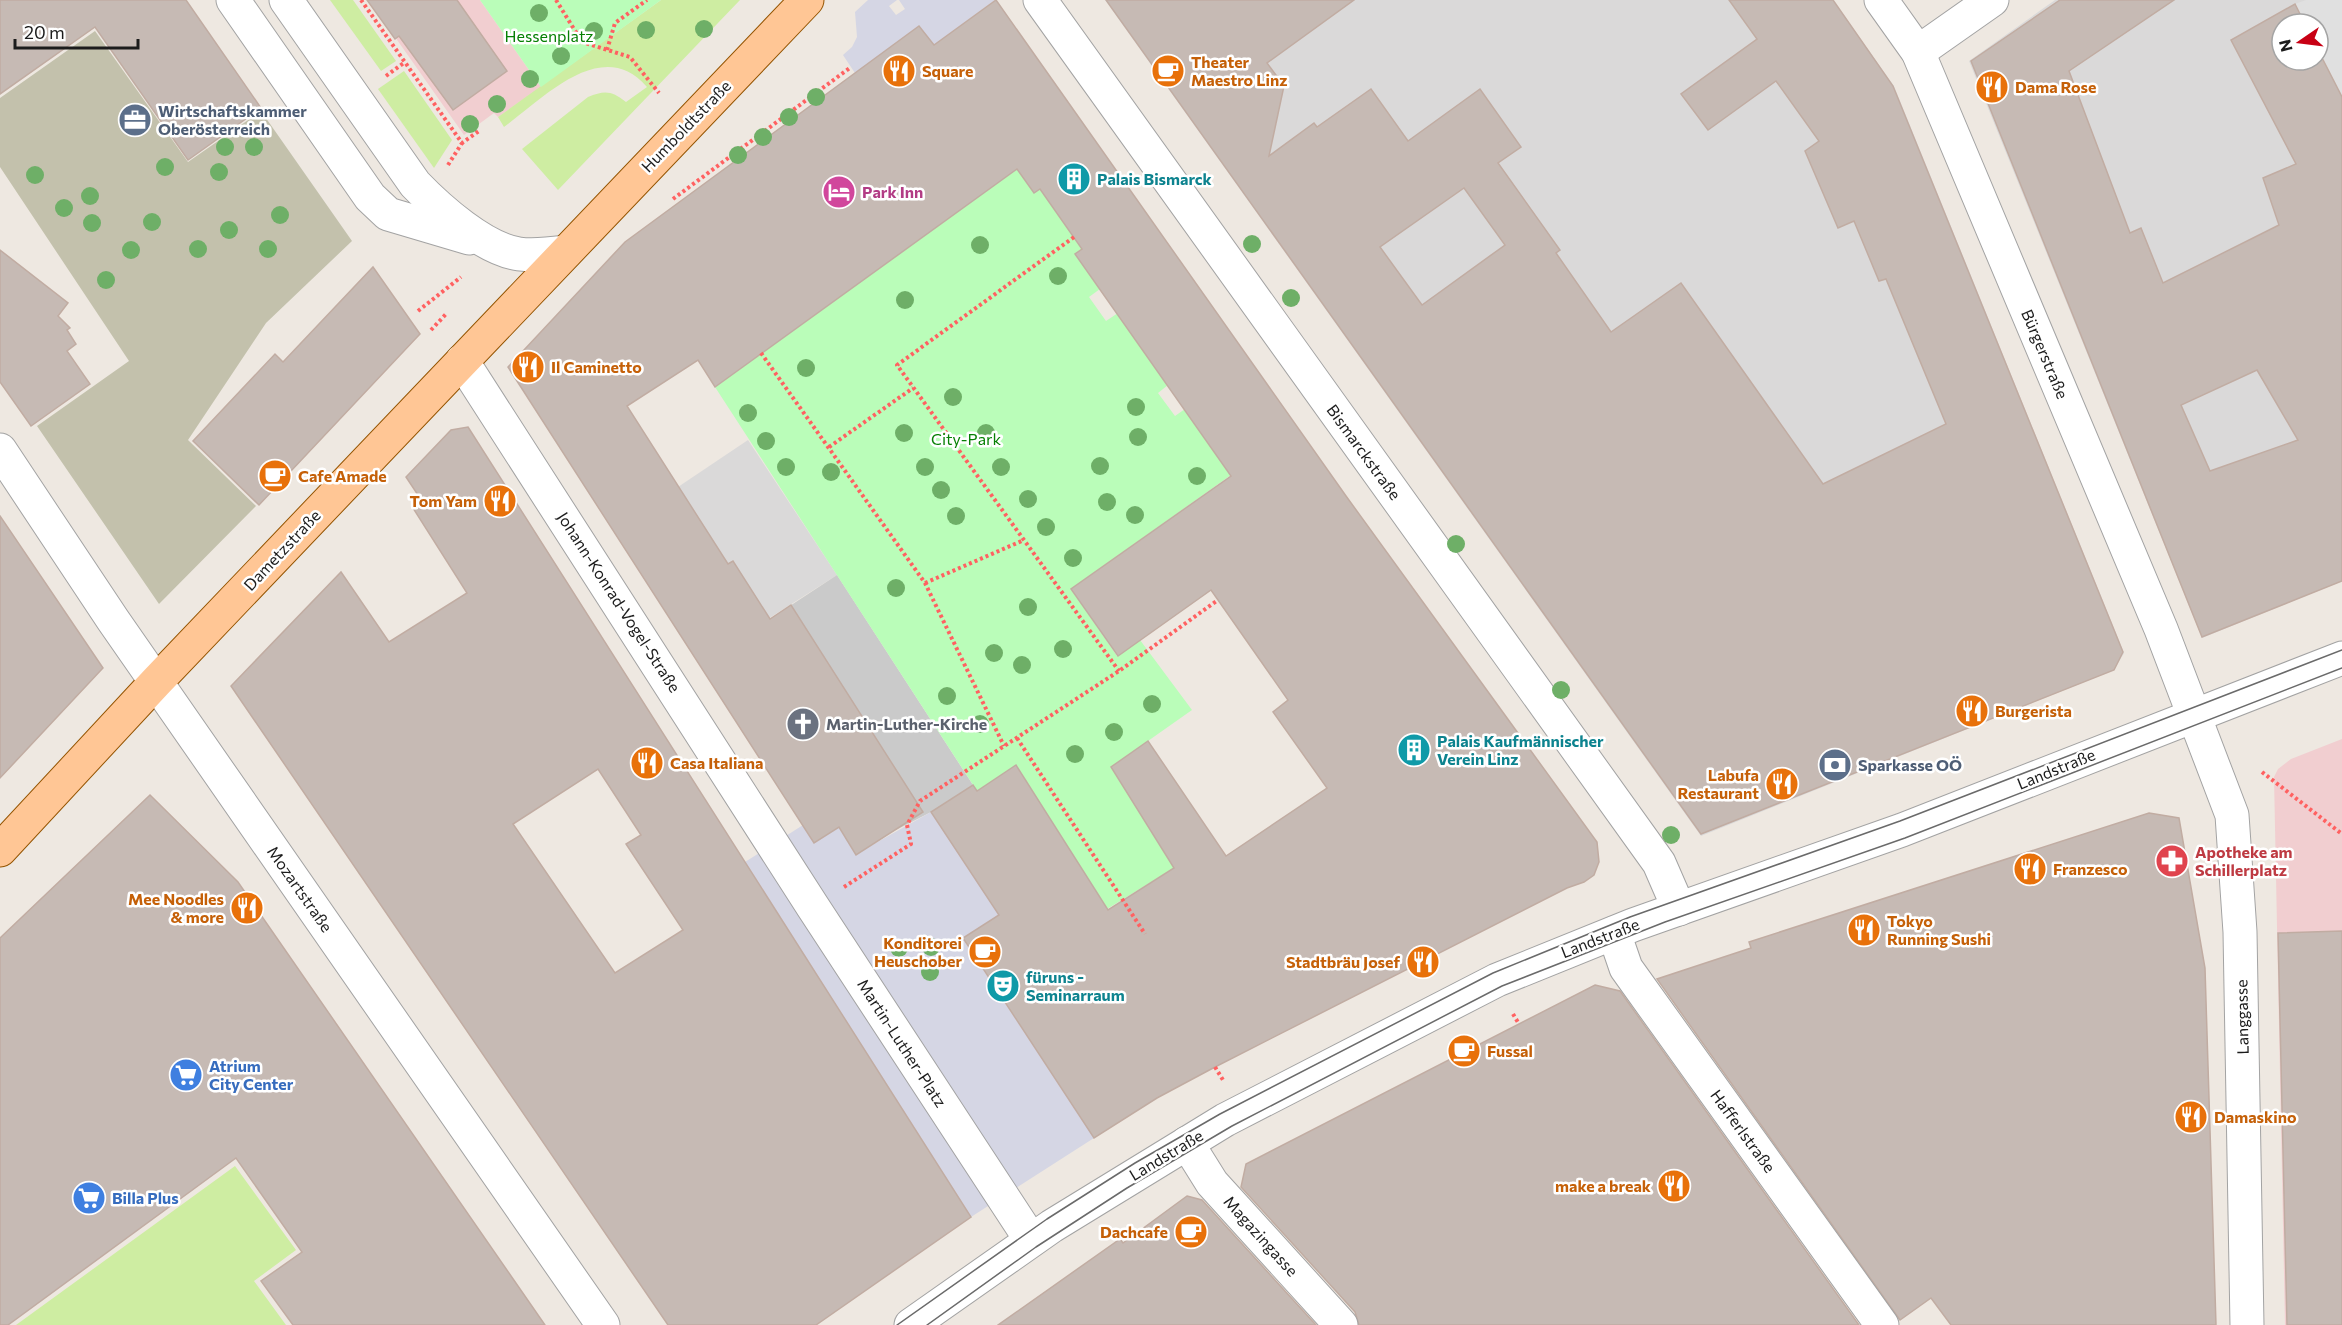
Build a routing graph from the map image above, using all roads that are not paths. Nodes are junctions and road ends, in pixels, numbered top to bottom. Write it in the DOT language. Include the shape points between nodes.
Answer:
graph roads {
  1 [pos="233,0"];
  2 [pos="272,0"];
  3 [pos="286,0"];
  4 [pos="807,0"];
  5 [pos="1040,0"];
  6 [pos="1881,0"];
  7 [pos="1992,0"];
  8 [pos="1918,52"];
  9 [pos="423,225"];
  10 [pos="494,245"];
  11 [pos="566,252"];
  12 [pos="462,361"];
  13 [pos="0,450"];
  14 [pos="2342,658"];
  15 [pos="156,682"];
  16 [pos="2193,716"];
  17 [pos="773,844"];
  18 [pos="0,850"];
  19 [pos="1679,909"];
  20 [pos="1614,933"];
  21 [pos="1187,1143"];
  22 [pos="1031,1240"];
  23 [pos="603,1325"];
  24 [pos="911,1325"];
  25 [pos="1341,1325"];
  26 [pos="1882,1325"];
  27 [pos="2247,1325"];
  1 -- 9 [label="street" via="370,196 388,214"];
  2 -- 9 [label="street" via="396,179"];
  3 -- 10 [label="street" via="415,184 456,221"];
  4 -- 11 [label="main road, Humboldtstraße"];
  5 -- 19 [label="street, Bismarckstraße" via="1659,863"];
  6 -- 8 [label="street, Bürgerstraße"];
  7 -- 8 [label="street"];
  8 -- 16 [label="street, Bürgerstraße" via="2161,629"];
  9 -- 10 [label="street"];
  10 -- 11 [label="street" via="517,254"];
  11 -- 12 [label="main road, Dametzstraße"];
  12 -- 15 [label="main road, Dametzstraße"];
  12 -- 17 [label="street, Johann-Konrad-Vogel-Straße"];
  13 -- 15 [label="street, Mozartstraße"];
  14 -- 16 [label="street, Landstraße"];
  15 -- 18 [label="main road, Dametzstraße"];
  15 -- 23 [label="street, Mozartstraße"];
  16 -- 19 [label="street, Landstraße" via="1902,830"];
  16 -- 27 [label="street, Langgasse" via="2232,815 2240,932"];
  17 -- 22 [label="street, Martin-Luther-Platz"];
  19 -- 20 [label="street, Landstraße"];
  20 -- 21 [label="street, Landstraße" via="1497,980"];
  20 -- 26 [label="street, Hafferlstraße" via="1626,968"];
  21 -- 22 [label="street, Landstraße"];
  21 -- 25 [label="street, Magazingasse" via="1212,1183"];
  22 -- 24 [label="street, Landstraße"];
}
